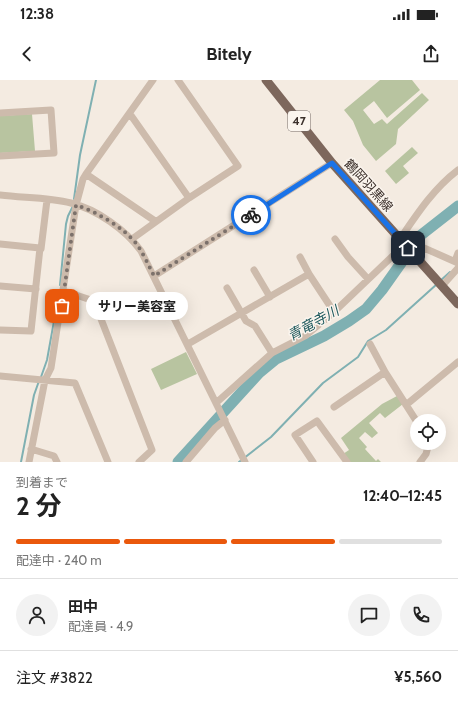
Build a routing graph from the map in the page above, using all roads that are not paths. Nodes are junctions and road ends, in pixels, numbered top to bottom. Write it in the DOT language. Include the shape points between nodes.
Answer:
graph roads {
  1 [pos="153,80"];
  2 [pos="178,80"];
  3 [pos="266,80"];
  4 [pos="0,113"];
  5 [pos="130,114"];
  6 [pos="0,156"];
  7 [pos="332,163"];
  8 [pos="458,170"];
  9 [pos="86,174"];
  10 [pos="0,195"];
  11 [pos="189,198"];
  12 [pos="47,200"];
  13 [pos="76,205"];
  14 [pos="155,221"];
  15 [pos="400,238"];
  16 [pos="132,239"];
  17 [pos="335,239"];
  18 [pos="0,244"];
  19 [pos="40,248"];
  20 [pos="401,248"];
  21 [pos="458,253"];
  22 [pos="300,257"];
  23 [pos="418,259"];
  24 [pos="456,262"];
  25 [pos="458,268"];
  26 [pos="254,270"];
  27 [pos="309,274"];
  28 [pos="154,276"];
  29 [pos="368,279"];
  30 [pos="0,286"];
  31 [pos="442,286"];
  32 [pos="227,288"];
  33 [pos="36,289"];
  34 [pos="64,291"];
  35 [pos="270,297"];
  36 [pos="458,304"];
  37 [pos="334,312"];
  38 [pos="242,314"];
  39 [pos="0,330"];
  40 [pos="188,344"];
  41 [pos="370,344"];
  42 [pos="272,353"];
  43 [pos="458,362"];
  44 [pos="385,372"];
  45 [pos="0,376"];
  46 [pos="45,380"];
  47 [pos="216,403"];
  48 [pos="406,406"];
  49 [pos="334,407"];
  50 [pos="412,414"];
  51 [pos="225,420"];
  52 [pos="32,449"];
  53 [pos="427,450"];
  54 [pos="29,462"];
  55 [pos="57,462"];
  56 [pos="108,462"];
  57 [pos="139,462"];
  58 [pos="186,462"];
  59 [pos="245,462"];
  60 [pos="313,462"];
  61 [pos="346,462"];
  62 [pos="420,462"];
  1 -- 5 [label="street"];
  2 -- 11 [label="street" via="238,166"];
  3 -- 7 [label="main road, 鶴岡羽黒線 / 47"];
  4 -- 6 [label="street" via="51,110 54,153"];
  5 -- 9 [label="street"];
  5 -- 11 [label="street"];
  7 -- 15 [label="main road, 鶴岡羽黒線 / 47"];
  7 -- 28 [label="street"];
  8 -- 15 [label="street" via="431,196"];
  9 -- 13 [label="street"];
  9 -- 14 [label="street"];
  10 -- 12 [label="street"];
  11 -- 14 [label="street"];
  12 -- 13 [label="street"];
  12 -- 19 [label="street"];
  13 -- 16 [label="street" via="96,214"];
  13 -- 34 [label="street"];
  14 -- 16 [label="street"];
  15 -- 23 [label="main road, 鶴岡羽黒線 / 47"];
  16 -- 28 [label="street"];
  17 -- 29 [label="street"];
  18 -- 19 [label="street"];
  19 -- 33 [label="street"];
  20 -- 29 [label="street"];
  21 -- 24 [label="street"];
  22 -- 27 [label="street"];
  23 -- 24 [label="street" via="424,248"];
  23 -- 31 [label="main road, 鶴岡羽黒線 / 47"];
  25 -- 31 [label="street"];
  26 -- 35 [label="street"];
  27 -- 35 [label="street"];
  27 -- 37 [label="street"];
  28 -- 40 [label="street"];
  29 -- 37 [label="street"];
  30 -- 33 [label="street"];
  31 -- 36 [label="main road, 鶴岡羽黒線 / 47"];
  32 -- 38 [label="street"];
  33 -- 39 [label="street" via="31,331"];
  34 -- 46 [label="street" via="51,368"];
  34 -- 57 [label="street" via="94,301 152,450"];
  35 -- 38 [label="street"];
  37 -- 42 [label="street" via="305,336"];
  38 -- 40 [label="street"];
  38 -- 42 [label="street" via="246,321 255,326"];
  40 -- 47 [label="street"];
  41 -- 44 [label="street"];
  42 -- 47 [label="street"];
  43 -- 48 [label="street"];
  44 -- 48 [label="street"];
  44 -- 49 [label="street"];
  45 -- 46 [label="street"];
  46 -- 52 [label="street"];
  46 -- 56 [label="street" via="75,383"];
  47 -- 51 [label="street"];
  48 -- 50 [label="street"];
  51 -- 58 [label="street"];
  51 -- 59 [label="street"];
  52 -- 54 [label="street"];
  52 -- 55 [label="street" via="54,456"];
  53 -- 62 [label="street"];
  60 -- 61 [label="street" via="295,436 317,421"];
}
